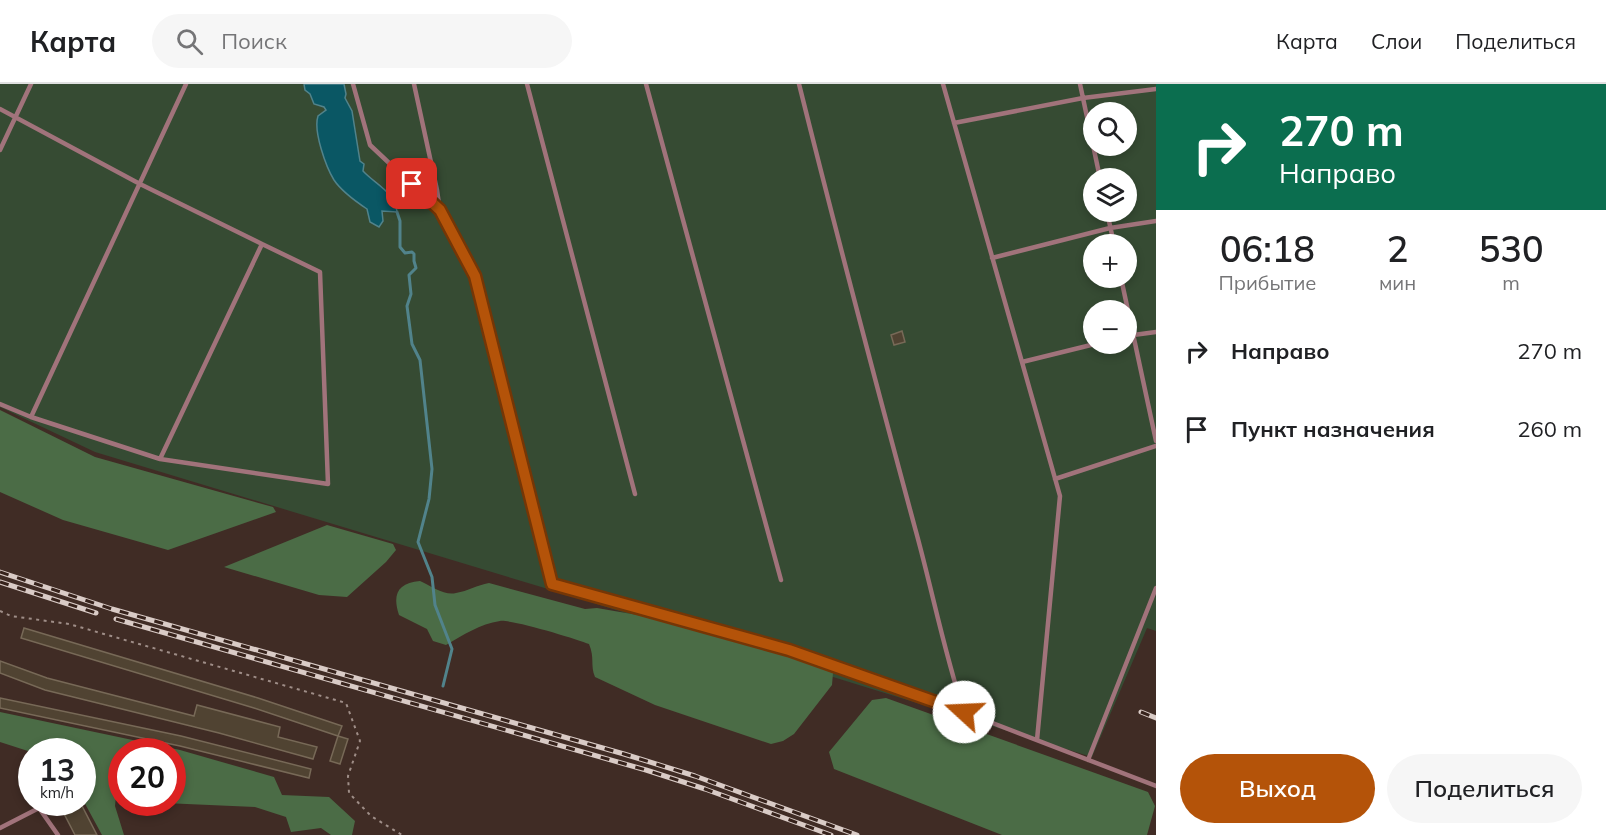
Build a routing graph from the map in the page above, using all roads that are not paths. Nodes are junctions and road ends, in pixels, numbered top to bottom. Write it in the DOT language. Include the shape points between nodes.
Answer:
graph roads {
  1 [pos="31,84"];
  2 [pos="186,84"];
  3 [pos="353,84"];
  4 [pos="414,84"];
  5 [pos="527,84"];
  6 [pos="646,84"];
  7 [pos="799,84"];
  8 [pos="943,84"];
  9 [pos="1080,84"];
  10 [pos="1156,90"];
  11 [pos="1083,98"];
  12 [pos="0,110"];
  13 [pos="15,117"];
  14 [pos="954,123"];
  15 [pos="0,150"];
  16 [pos="1098,168"];
  17 [pos="140,184"];
  18 [pos="440,210"];
  19 [pos="1156,221"];
  20 [pos="1109,222"];
  21 [pos="1110,228"];
  22 [pos="1112,234"];
  23 [pos="262,244"];
  24 [pos="992,258"];
  25 [pos="1156,332"];
  26 [pos="1137,334"];
  27 [pos="1083,347"];
  28 [pos="1137,353"];
  29 [pos="1022,362"];
  30 [pos="0,404"];
  31 [pos="31,417"];
  32 [pos="1156,441"];
  33 [pos="1156,446"];
  34 [pos="160,459"];
  35 [pos="1055,479"];
  36 [pos="635,494"];
  37 [pos="781,580"];
  38 [pos="1156,588"];
  39 [pos="964,712"];
  40 [pos="1038,740"];
  41 [pos="1088,760"];
  42 [pos="1156,786"];
  43 [pos="0,828"];
  44 [pos="58,835"];
  1 -- 13 [label="lane"];
  2 -- 17 [label="lane"];
  3 -- 18 [label="lane" via="369,145"];
  4 -- 18 [label="lane"];
  5 -- 36 [label="lane"];
  6 -- 37 [label="lane"];
  7 -- 39 [label="lane"];
  8 -- 14 [label="lane"];
  9 -- 11 [label="lane"];
  10 -- 11 [label="lane"];
  11 -- 14 [label="lane"];
  11 -- 16 [label="lane"];
  12 -- 13 [label="lane"];
  13 -- 15 [label="lane"];
  13 -- 17 [label="lane"];
  14 -- 24 [label="lane"];
  17 -- 23 [label="lane"];
  17 -- 31 [label="lane"];
  18 -- 39 [label="lane" via="475,276 552,584 789,650"];
  19 -- 21 [label="lane"];
  20 -- 21 [label="lane"];
  21 -- 22 [label="lane"];
  21 -- 24 [label="lane"];
  23 -- 34 [label="lane"];
  23 -- 34 [label="lane" via="320,272 328,484"];
  24 -- 29 [label="lane"];
  25 -- 26 [label="lane"];
  27 -- 29 [label="lane"];
  28 -- 32 [label="lane"];
  29 -- 35 [label="lane"];
  30 -- 31 [label="lane"];
  31 -- 34 [label="lane"];
  33 -- 35 [label="lane"];
  35 -- 40 [label="lane" via="1060,496"];
  38 -- 41 [label="lane"];
  39 -- 40 [label="lane"];
  40 -- 41 [label="lane"];
  41 -- 42 [label="lane"];
  43 -- 44 [label="lane" via="39,808"];
}
